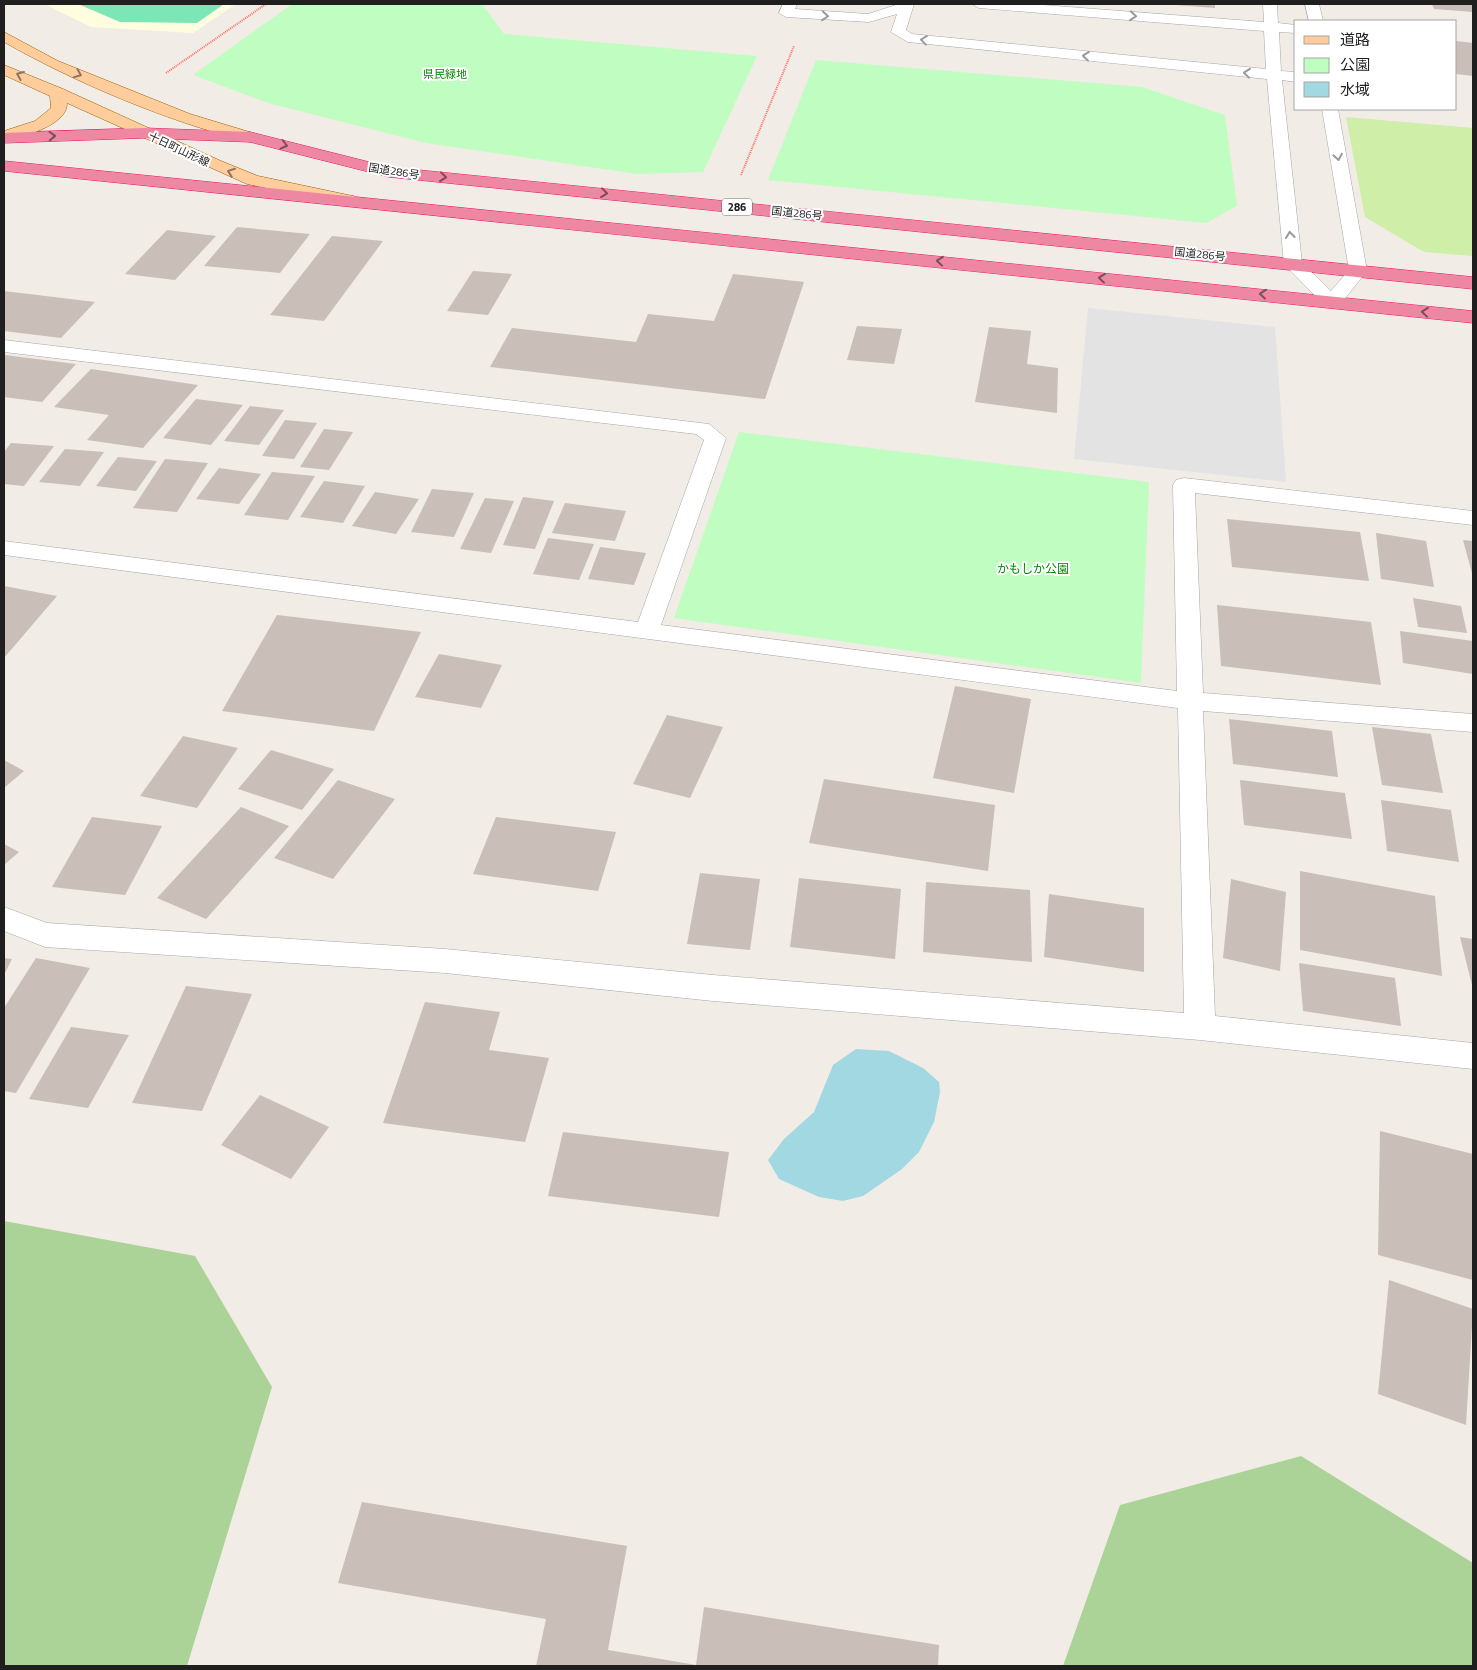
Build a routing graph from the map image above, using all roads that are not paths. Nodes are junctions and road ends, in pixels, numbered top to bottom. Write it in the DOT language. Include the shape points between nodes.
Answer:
graph roads {
  1 [pos="790,4"];
  2 [pos="979,4"];
  3 [pos="1270,4"];
  4 [pos="1312,4"];
  5 [pos="907,5"];
  6 [pos="1316,20"];
  7 [pos="1273,27"];
  8 [pos="1294,29"];
  9 [pos="4,36"];
  10 [pos="4,69"];
  11 [pos="1274,75"];
  12 [pos="1294,77"];
  13 [pos="58,92"];
  14 [pos="1330,110"];
  15 [pos="144,132"];
  16 [pos="4,137"];
  17 [pos="250,137"];
  18 [pos="4,166"];
  19 [pos="364,203"];
  20 [pos="1293,264"];
  21 [pos="1358,271"];
  22 [pos="1473,283"];
  23 [pos="1332,302"];
  24 [pos="1473,317"];
  25 [pos="4,346"];
  26 [pos="1473,518"];
  27 [pos="4,548"];
  28 [pos="647,631"];
  29 [pos="1189,701"];
  30 [pos="1473,723"];
  31 [pos="4,919"];
  32 [pos="1200,1027"];
  33 [pos="1473,1056"];
  1 -- 5 [label="street, one-way" via="786,13 854,19 880,16"];
  2 -- 7 [label="street, one-way"];
  3 -- 7 [label="street"];
  4 -- 6 [label="street"];
  11 -- 5 [label="street, one-way" via="908,38 898,32"];
  7 -- 8 [label="street"];
  7 -- 11 [label="street"];
  9 -- 17 [label="main road, one-way" via="53,64 184,117"];
  13 -- 10 [label="main road, 十日町山形線, one-way"];
  11 -- 12 [label="street"];
  20 -- 11 [label="street, one-way"];
  13 -- 15 [label="main road, 十日町山形線"];
  13 -- 16 [label="main road" via="59,109 50,119 30,130"];
  14 -- 21 [label="street, one-way"];
  16 -- 15 [label="highway, 国道286号 / 286, one-way"];
  15 -- 17 [label="highway, 国道286号 / 286"];
  19 -- 15 [label="main road, 十日町山形線, one-way" via="253,180"];
  17 -- 20 [label="highway, 国道286号 / 286, one-way" via="389,172"];
  18 -- 19 [label="highway"];
  23 -- 19 [label="highway, one-way"];
  20 -- 21 [label="highway, 国道286号 / 286"];
  20 -- 23 [label="street"];
  21 -- 22 [label="highway, 国道286号 / 286"];
  21 -- 23 [label="street"];
  24 -- 23 [label="highway, one-way"];
  25 -- 28 [label="street" via="702,428 715,438"];
  26 -- 29 [label="street" via="1184,486"];
  27 -- 28 [label="street"];
  28 -- 29 [label="street"];
  29 -- 30 [label="street"];
  29 -- 32 [label="street"];
  31 -- 32 [label="street" via="45,936 445,961 714,988"];
  32 -- 33 [label="street"];
}
